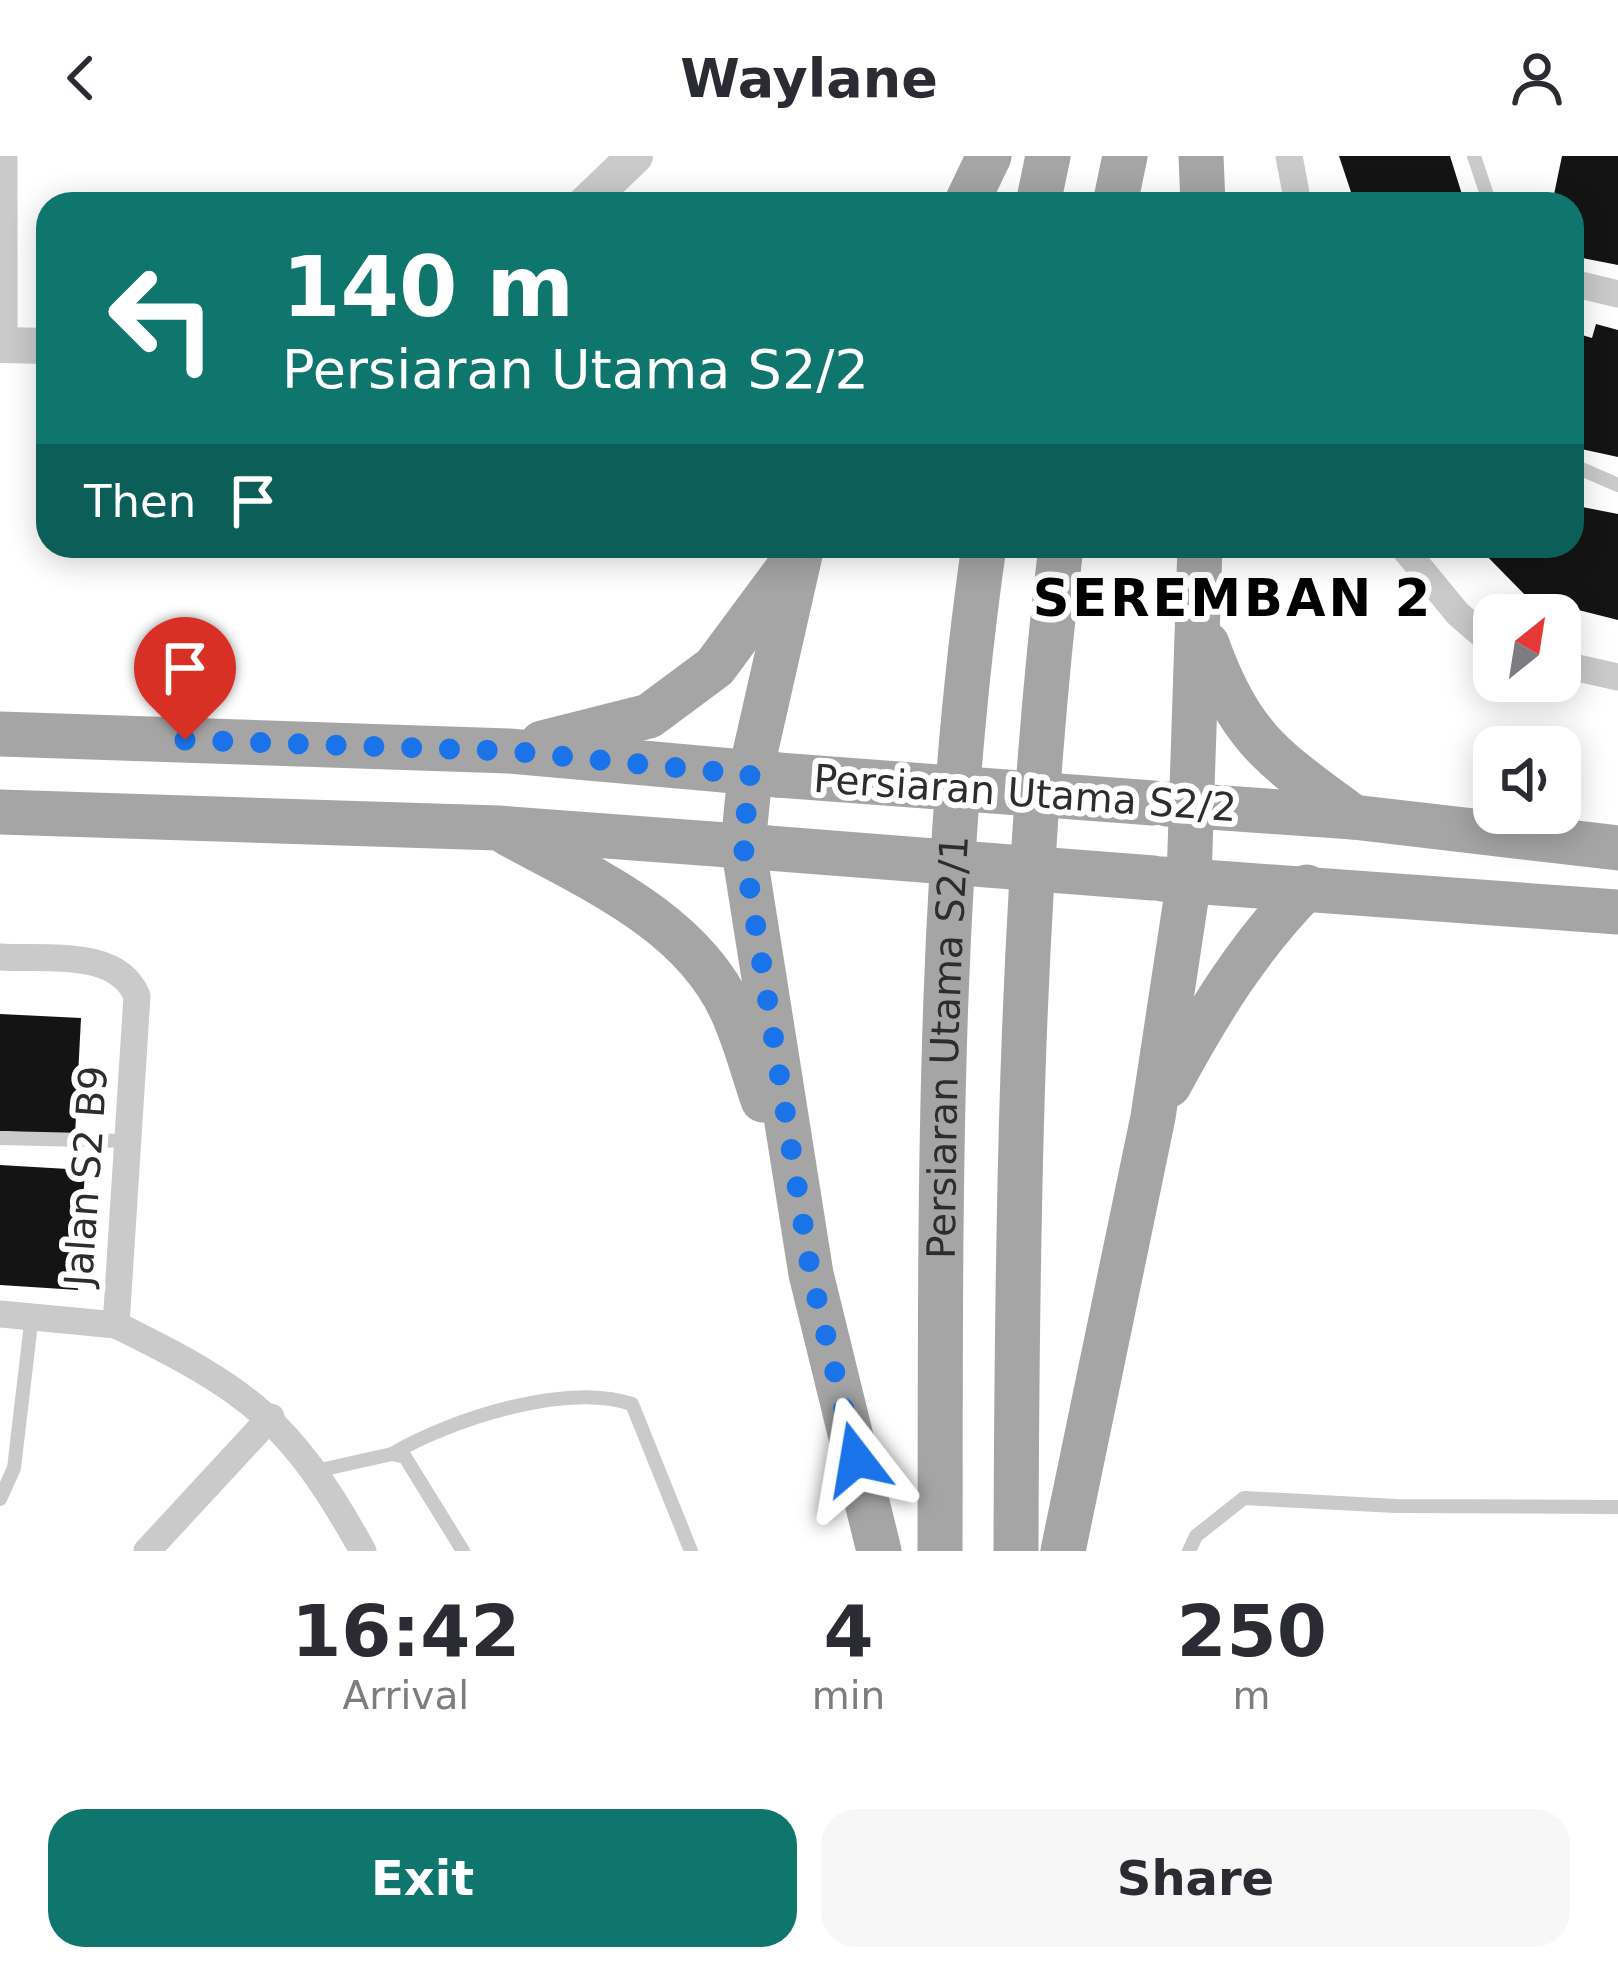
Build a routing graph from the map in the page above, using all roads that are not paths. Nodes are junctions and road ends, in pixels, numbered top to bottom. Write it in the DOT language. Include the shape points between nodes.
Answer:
graph roads {
  1 [pos="4,156"];
  2 [pos="635,156"];
  3 [pos="989,156"];
  4 [pos="1048,156"];
  5 [pos="1125,156"];
  6 [pos="1201,156"];
  7 [pos="1289,156"];
  8 [pos="1474,156"];
  9 [pos="598,192"];
  10 [pos="972,192"];
  11 [pos="1040,192"];
  12 [pos="1118,192"];
  13 [pos="1202,192"];
  14 [pos="1296,192"];
  15 [pos="1486,192"];
  16 [pos="1584,286"];
  17 [pos="1618,294"];
  18 [pos="2,345"];
  19 [pos="36,346"];
  20 [pos="1584,470"];
  21 [pos="1618,485"];
  22 [pos="795,558"];
  23 [pos="800,558"];
  24 [pos="982,558"];
  25 [pos="1060,558"];
  26 [pos="1200,558"];
  27 [pos="1412,558"];
  28 [pos="1198,619"];
  29 [pos="1473,627"];
  30 [pos="1581,669"];
  31 [pos="1618,677"];
  32 [pos="0,734"];
  33 [pos="509,751"];
  34 [pos="764,775"];
  35 [pos="1174,804"];
  36 [pos="0,812"];
  37 [pos="1353,817"];
  38 [pos="498,828"];
  39 [pos="756,846"];
  40 [pos="1618,848"];
  41 [pos="1172,879"];
  42 [pos="1307,887"];
  43 [pos="1618,913"];
  44 [pos="0,957"];
  45 [pos="1153,1117"];
  46 [pos="0,1138"];
  47 [pos="128,1142"];
  48 [pos="801,1210"];
  49 [pos="0,1314"];
  50 [pos="32,1315"];
  51 [pos="116,1325"];
  52 [pos="271,1417"];
  53 [pos="392,1454"];
  54 [pos="316,1472"];
  55 [pos="0,1499"];
  56 [pos="1618,1507"];
  57 [pos="147,1551"];
  58 [pos="363,1551"];
  59 [pos="463,1551"];
  60 [pos="691,1551"];
  61 [pos="879,1551"];
  62 [pos="940,1551"];
  63 [pos="1016,1551"];
  64 [pos="1063,1551"];
  65 [pos="1189,1551"];
  1 -- 18 [label="street"];
  2 -- 9 [label="street"];
  3 -- 10 [label="main road"];
  4 -- 11 [label="main road"];
  5 -- 12 [label="main road"];
  6 -- 13 [label="main road"];
  7 -- 14 [label="street"];
  8 -- 15 [label="lane"];
  16 -- 17 [label="street"];
  18 -- 19 [label="street"];
  20 -- 21 [label="lane"];
  22 -- 33 [label="main road" via="716,667 650,716"];
  23 -- 34 [label="main road"];
  24 -- 62 [label="main road, Persiaran Utama S2/1" via="962,700 941,1117"];
  25 -- 63 [label="main road, Persiaran Utama S2/1" via="1037,752 1017,1129"];
  26 -- 28 [label="main road"];
  27 -- 29 [label="street"];
  28 -- 35 [label="main road"];
  28 -- 37 [label="main road" via="1248,733"];
  30 -- 31 [label="street"];
  32 -- 33 [label="main road, Persiaran Utama S2/2"];
  33 -- 34 [label="main road, Persiaran Utama S2/2"];
  34 -- 35 [label="main road, Persiaran Utama S2/2, bridge"];
  34 -- 39 [label="main road"];
  35 -- 37 [label="main road, Persiaran Utama S2/2"];
  35 -- 41 [label="main road"];
  36 -- 38 [label="main road, Persiaran Utama S2/2"];
  37 -- 40 [label="main road, Persiaran Utama S2/2"];
  38 -- 39 [label="main road, Persiaran Utama S2/2"];
  38 -- 48 [label="main road" via="624,896 700,962 732,1009"];
  39 -- 41 [label="main road, Persiaran Utama S2/2, bridge"];
  39 -- 48 [label="main road"];
  41 -- 42 [label="main road, Persiaran Utama S2/2"];
  41 -- 45 [label="main road"];
  42 -- 43 [label="main road, Persiaran Utama S2/2"];
  42 -- 45 [label="main road" via="1226,983"];
  44 -- 47 [label="street, Jalan S2 B9" via="110,964 129,978 137,996"];
  45 -- 64 [label="main road"];
  46 -- 47 [label="lane"];
  47 -- 51 [label="street, Jalan S2 B9"];
  48 -- 61 [label="main road"];
  49 -- 50 [label="street"];
  50 -- 51 [label="street"];
  50 -- 55 [label="lane" via="14,1468"];
  51 -- 52 [label="street, Jalan S2 B9" via="224,1379"];
  52 -- 54 [label="street, Jalan S2 B9"];
  52 -- 57 [label="street"];
  53 -- 54 [label="lane"];
  53 -- 59 [label="lane" via="415,1466"];
  53 -- 60 [label="lane" via="430,1432 503,1409 611,1397 632,1404"];
  54 -- 58 [label="street, Jalan S2 B9"];
  56 -- 65 [label="lane" via="1244,1498"];
}
